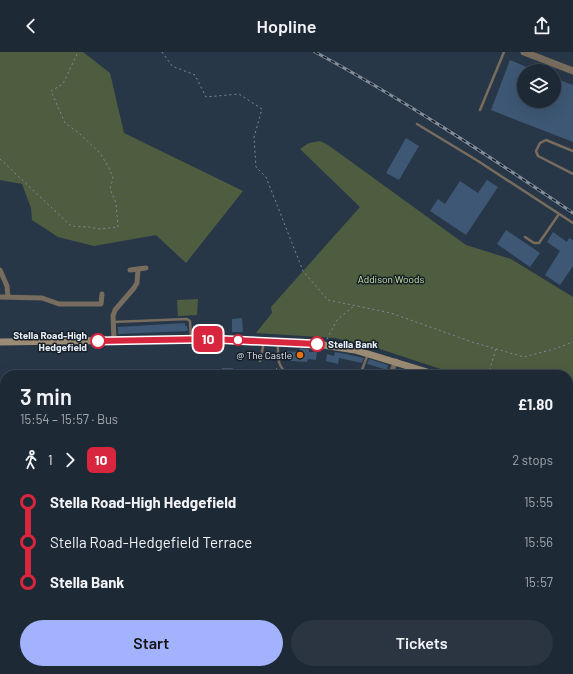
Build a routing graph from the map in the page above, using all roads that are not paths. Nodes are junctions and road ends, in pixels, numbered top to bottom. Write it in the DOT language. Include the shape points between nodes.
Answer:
graph roads {
  1 [pos="504,52"];
  2 [pos="524,52"];
  3 [pos="573,71"];
  4 [pos="480,110"];
  5 [pos="417,124"];
  6 [pos="573,151"];
  7 [pos="573,174"];
  8 [pos="560,214"];
  9 [pos="573,224"];
  10 [pos="525,237"];
  11 [pos="146,268"];
  12 [pos="138,269"];
  13 [pos="0,270"];
  14 [pos="130,270"];
  15 [pos="102,294"];
  16 [pos="0,297"];
  17 [pos="8,297"];
  18 [pos="113,322"];
  19 [pos="191,339"];
  20 [pos="114,340"];
  21 [pos="264,341"];
  22 [pos="0,342"];
  23 [pos="278,342"];
  24 [pos="368,354"];
  25 [pos="260,360"];
  26 [pos="396,361"];
  27 [pos="282,370"];
  28 [pos="362,370"];
  29 [pos="392,370"];
  30 [pos="421,370"];
  1 -- 4 [label="lane"];
  2 -- 3 [label="street"];
  5 -- 8 [label="lane"];
  6 -- 7 [label="lane" via="546,140 540,143 536,151 538,156"];
  8 -- 9 [label="lane"];
  8 -- 10 [label="lane" via="539,243"];
  11 -- 12 [label="street"];
  12 -- 14 [label="street"];
  12 -- 18 [label="street" via="137,282 129,295 118,304"];
  13 -- 17 [label="street" via="7,286"];
  15 -- 17 [label="street" via="101,304 59,304 42,298"];
  16 -- 17 [label="street"];
  18 -- 19 [label="lane" via="188,319"];
  18 -- 20 [label="street"];
  19 -- 20 [label="main road"];
  19 -- 21 [label="main road"];
  20 -- 22 [label="main road"];
  21 -- 23 [label="main road"];
  21 -- 25 [label="lane"];
  23 -- 24 [label="main road" via="324,345"];
  23 -- 27 [label="lane" via="278,360"];
  24 -- 26 [label="main road"];
  24 -- 28 [label="lane"];
  26 -- 29 [label="street"];
  26 -- 30 [label="main road"];
}
